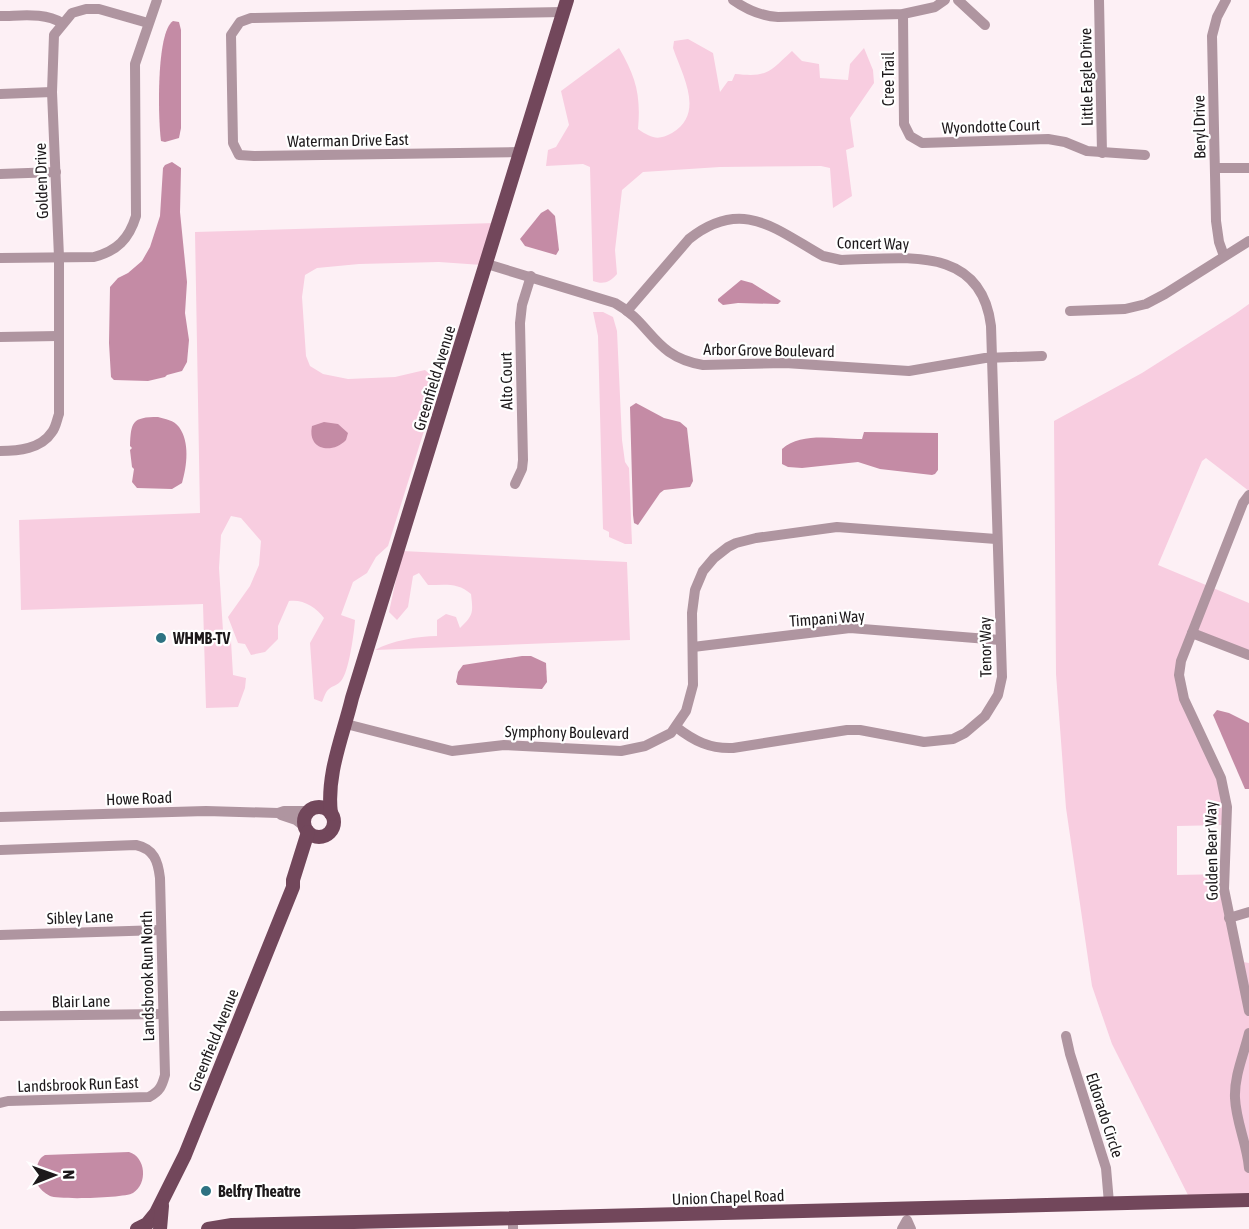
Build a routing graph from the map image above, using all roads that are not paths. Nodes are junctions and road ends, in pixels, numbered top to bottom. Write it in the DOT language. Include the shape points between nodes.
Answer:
graph roads {
  1 [pos="157,0"];
  2 [pos="733,0"];
  3 [pos="945,0"];
  4 [pos="958,0"];
  5 [pos="1099,0"];
  6 [pos="1226,0"];
  7 [pos="565,6"];
  8 [pos="903,14"];
  9 [pos="0,16"];
  10 [pos="62,23"];
  11 [pos="148,23"];
  12 [pos="984,25"];
  13 [pos="52,92"];
  14 [pos="0,94"];
  15 [pos="915,140"];
  16 [pos="521,152"];
  17 [pos="1102,153"];
  18 [pos="1145,155"];
  19 [pos="1215,168"];
  20 [pos="1249,168"];
  21 [pos="56,172"];
  22 [pos="0,174"];
  23 [pos="1249,241"];
  24 [pos="1224,256"];
  25 [pos="59,257"];
  26 [pos="0,258"];
  27 [pos="486,264"];
  28 [pos="531,276"];
  29 [pos="627,311"];
  30 [pos="1070,311"];
  31 [pos="58,336"];
  32 [pos="0,337"];
  33 [pos="1042,356"];
  34 [pos="992,357"];
  35 [pos="0,451"];
  36 [pos="515,484"];
  37 [pos="1249,495"];
  38 [pos="996,539"];
  39 [pos="1192,633"];
  40 [pos="1000,640"];
  41 [pos="693,647"];
  42 [pos="1249,655"];
  43 [pos="346,724"];
  44 [pos="676,728"];
  45 [pos="333,766"];
  46 [pos="312,810"];
  47 [pos="279,813"];
  48 [pos="331,814"];
  49 [pos="0,817"];
  50 [pos="307,830"];
  51 [pos="324,837"];
  52 [pos="0,850"];
  53 [pos="293,887"];
  54 [pos="1249,912"];
  55 [pos="1228,918"];
  56 [pos="161,930"];
  57 [pos="0,935"];
  58 [pos="1249,1011"];
  59 [pos="162,1014"];
  60 [pos="0,1016"];
  61 [pos="1249,1033"];
  62 [pos="1066,1036"];
  63 [pos="157,1093"];
  64 [pos="0,1103"];
  65 [pos="1249,1168"];
  66 [pos="1249,1200"];
  67 [pos="1109,1203"];
  68 [pos="162,1209"];
  69 [pos="907,1222"];
  70 [pos="513,1224"];
  71 [pos="326,1226"];
  72 [pos="137,1229"];
  73 [pos="160,1229"];
  74 [pos="169,1229"];
  75 [pos="208,1229"];
  1 -- 11 [label="street"];
  2 -- 8 [label="street" via="763,16"];
  3 -- 8 [label="street" via="935,7"];
  4 -- 12 [label="street"];
  5 -- 17 [label="street, Little Eagle Drive"];
  6 -- 19 [label="street, Beryl Drive" via="1212,36"];
  7 -- 16 [label="main road, Greenfield Avenue"];
  7 -- 16 [label="street, Waterman Drive East" via="244,20 231,35 232,142 236,152 243,156"];
  8 -- 15 [label="street, Cree Trail" via="904,124"];
  9 -- 10 [label="street" via="40,15"];
  10 -- 11 [label="street" via="72,13 99,9"];
  10 -- 13 [label="street, Golden Drive" via="54,35"];
  11 -- 25 [label="street" via="135,64 136,216 131,231 107,254"];
  13 -- 14 [label="street"];
  13 -- 21 [label="street, Golden Drive"];
  15 -- 17 [label="street, Wyondotte Court" via="922,143 1048,139"];
  16 -- 27 [label="main road, Greenfield Avenue"];
  17 -- 18 [label="street, Wyondotte Court"];
  19 -- 20 [label="street"];
  19 -- 24 [label="street, Beryl Drive" via="1217,232"];
  21 -- 22 [label="street"];
  21 -- 25 [label="street, Golden Drive"];
  23 -- 24 [label="street"];
  24 -- 30 [label="street" via="1146,304 1125,309"];
  25 -- 26 [label="street"];
  25 -- 31 [label="street, Golden Drive"];
  27 -- 28 [label="street, Arbor Grove Boulevard"];
  27 -- 43 [label="main road, Greenfield Avenue"];
  28 -- 29 [label="street, Arbor Grove Boulevard" via="606,299"];
  28 -- 36 [label="street, Alto Court" via="521,313 523,460"];
  29 -- 34 [label="street, Arbor Grove Boulevard" via="668,353 703,365 785,363 909,371"];
  29 -- 34 [label="street, Concert Way" via="699,231 722,221 747,218 769,224 831,259 924,259 954,267 971,279 985,301"];
  31 -- 32 [label="street"];
  31 -- 35 [label="street, Golden Drive" via="59,414 52,432 24,450"];
  33 -- 34 [label="street, Arbor Grove Boulevard"];
  34 -- 38 [label="street, Tenor Way"];
  37 -- 39 [label="street, Golden Bear Way"];
  38 -- 40 [label="street, Tenor Way"];
  38 -- 41 [label="street" via="844,527 736,543 714,558 698,580 692,607"];
  39 -- 42 [label="street"];
  39 -- 55 [label="street, Golden Bear Way" via="1179,675 1184,699 1221,778 1227,807 1224,889"];
  40 -- 41 [label="street, Timpani Way" via="850,628"];
  40 -- 44 [label="street, Tenor Way" via="1002,676 998,695 975,726 953,739 924,742 847,730 720,748 693,740"];
  41 -- 44 [label="street" via="692,694"];
  43 -- 44 [label="street, Symphony Boulevard" via="452,751 504,745 629,750 652,744"];
  43 -- 45 [label="main road, Greenfield Avenue"];
  45 -- 46 [label="main road, Greenfield Avenue" via="323,796"];
  45 -- 48 [label="main road, Greenfield Avenue"];
  46 -- 47 [label="street, Howe Road"];
  46 -- 48 [label="main road" via="323,808"];
  46 -- 50 [label="main road" via="305,820"];
  47 -- 49 [label="street, Howe Road" via="206,811"];
  47 -- 50 [label="street, Howe Road"];
  48 -- 51 [label="main road" via="333,827"];
  50 -- 51 [label="main road"];
  50 -- 53 [label="main road, Greenfield Avenue"];
  51 -- 53 [label="main road, Greenfield Avenue" via="310,850 300,881"];
  52 -- 56 [label="street, Landsbrook Run North" via="145,847 155,856 160,878"];
  53 -- 68 [label="main road, Greenfield Avenue"];
  54 -- 55 [label="street"];
  55 -- 58 [label="street, Golden Bear Way"];
  56 -- 57 [label="street, Sibley Lane"];
  56 -- 59 [label="street, Landsbrook Run North"];
  59 -- 60 [label="street, Blair Lane"];
  59 -- 63 [label="street, Landsbrook Run North" via="165,1075"];
  61 -- 65 [label="street" via="1235,1099"];
  62 -- 67 [label="street, Eldorado Circle" via="1106,1168"];
  63 -- 64 [label="street, Landsbrook Run East" via="149,1097"];
  66 -- 67 [label="main road, Union Chapel Road"];
  67 -- 69 [label="main road, Union Chapel Road"];
  68 -- 72 [label="main road, Greenfield Avenue"];
  68 -- 73 [label="main road, Greenfield Avenue"];
  68 -- 74 [label="main road"];
  69 -- 70 [label="main road, Union Chapel Road"];
  70 -- 71 [label="main road, Union Chapel Road"];
  71 -- 75 [label="main road, Union Chapel Road" via="232,1225"];
}
